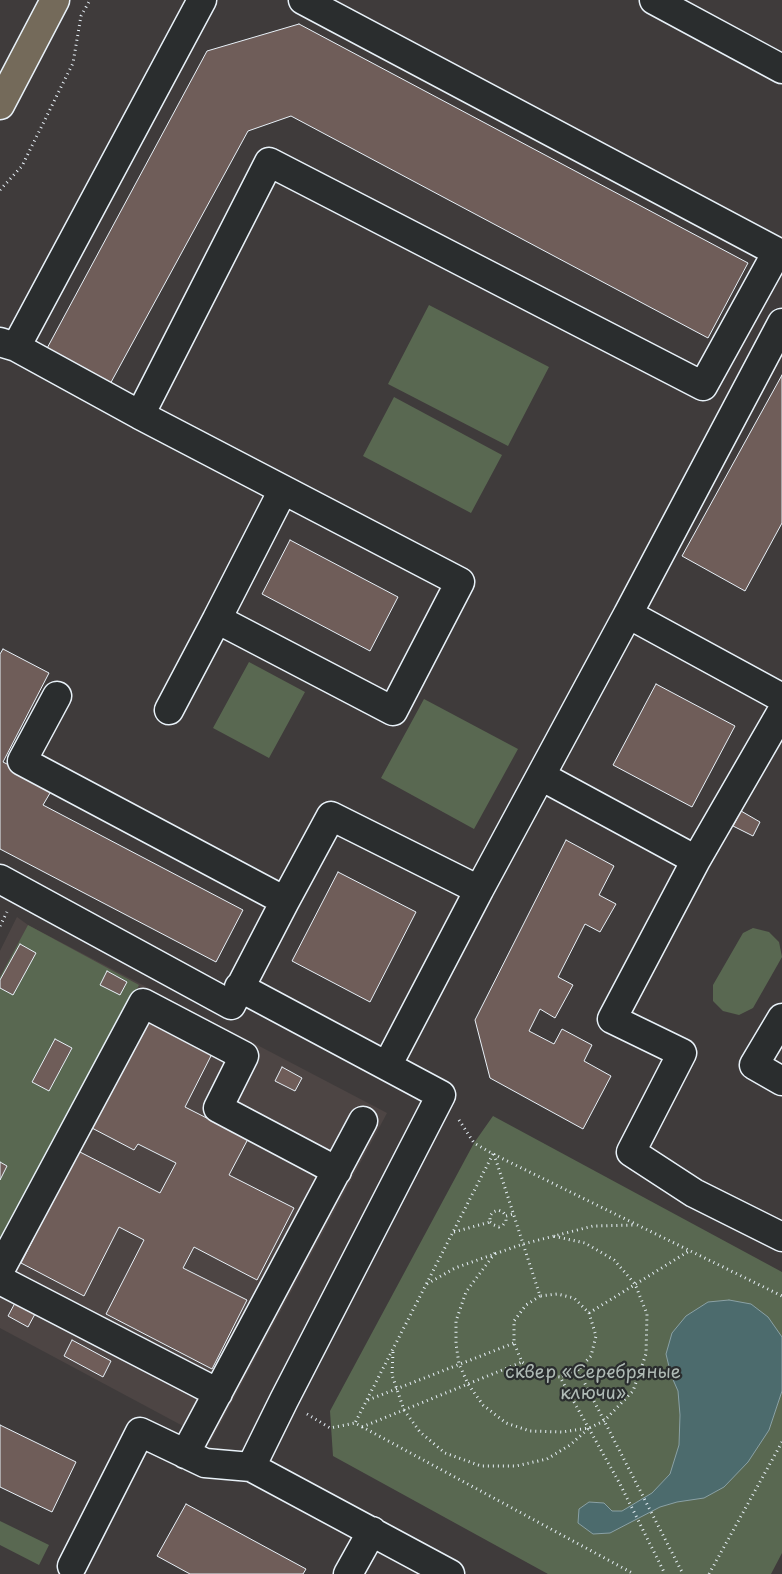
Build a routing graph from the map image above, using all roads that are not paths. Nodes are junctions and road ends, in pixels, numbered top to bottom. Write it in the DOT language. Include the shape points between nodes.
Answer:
graph roads {
  1 [pos="55,0"];
  2 [pos="202,0"];
  3 [pos="302,0"];
  4 [pos="654,0"];
  5 [pos="782,69"];
  6 [pos="0,105"];
  7 [pos="782,323"];
  8 [pos="8,344"];
  9 [pos="140,414"];
  10 [pos="284,490"];
  11 [pos="628,614"];
  12 [pos="217,619"];
  13 [pos="57,696"];
  14 [pos="782,698"];
  15 [pos="169,710"];
  16 [pos="782,711"];
  17 [pos="541,776"];
  18 [pos="696,860"];
  19 [pos="0,879"];
  20 [pos="479,890"];
  21 [pos="285,901"];
  22 [pos="239,987"];
  23 [pos="782,1018"];
  24 [pos="387,1066"];
  25 [pos="782,1081"];
  26 [pos="363,1121"];
  27 [pos="337,1171"];
  28 [pos="782,1236"];
  29 [pos="0,1270"];
  30 [pos="0,1280"];
  31 [pos="218,1393"];
  32 [pos="185,1454"];
  33 [pos="251,1467"];
  34 [pos="372,1531"];
  35 [pos="72,1566"];
  36 [pos="348,1574"];
  37 [pos="450,1574"];
  1 -- 6 [label="main road"];
  2 -- 8 [label="street"];
  3 -- 9 [label="street" via="777,252 703,386 269,162"];
  4 -- 5 [label="street"];
  7 -- 11 [label="street"];
  8 -- 9 [label="street"];
  9 -- 10 [label="street"];
  10 -- 12 [label="street"];
  10 -- 12 [label="street" via="460,582 393,712"];
  11 -- 14 [label="street"];
  11 -- 17 [label="street"];
  12 -- 15 [label="street"];
  13 -- 21 [label="street" via="22,761"];
  16 -- 18 [label="street"];
  17 -- 18 [label="street"];
  17 -- 20 [label="street"];
  18 -- 28 [label="street" via="612,1019 682,1053 631,1152 694,1193"];
  19 -- 22 [label="street" via="231,1005"];
  20 -- 21 [label="street" via="331,816"];
  20 -- 24 [label="street"];
  21 -- 22 [label="street"];
  22 -- 24 [label="street"];
  23 -- 25 [label="street" via="754,1065"];
  24 -- 33 [label="street" via="441,1095"];
  26 -- 27 [label="street"];
  27 -- 29 [label="street" via="218,1108 244,1056 143,1002"];
  27 -- 31 [label="street"];
  30 -- 31 [label="street"];
  31 -- 32 [label="street"];
  32 -- 33 [label="street" via="205,1463"];
  32 -- 35 [label="street" via="140,1432"];
  33 -- 34 [label="street"];
  34 -- 36 [label="street"];
  34 -- 37 [label="street"];
}
